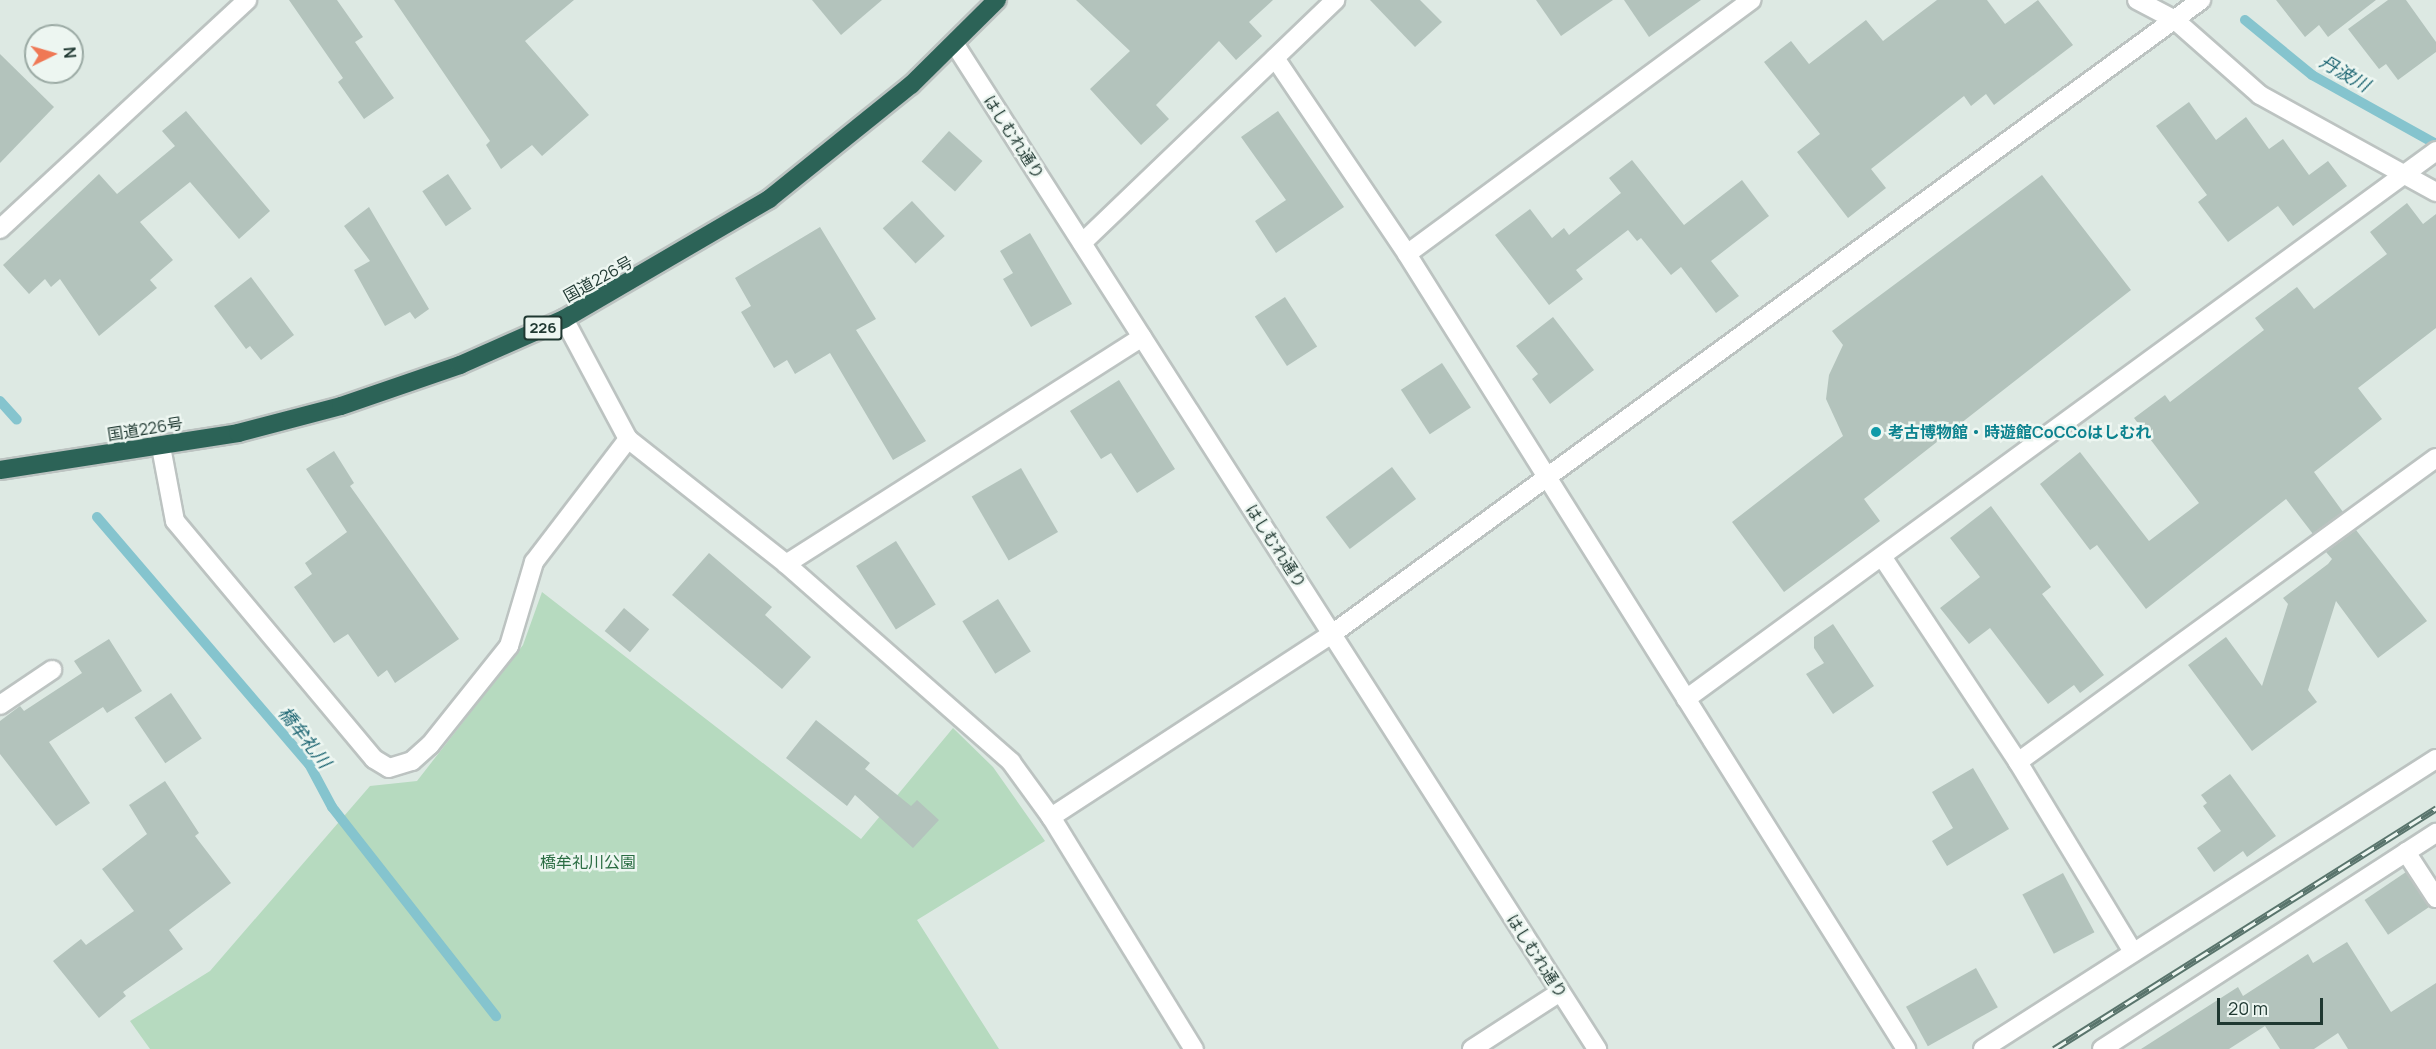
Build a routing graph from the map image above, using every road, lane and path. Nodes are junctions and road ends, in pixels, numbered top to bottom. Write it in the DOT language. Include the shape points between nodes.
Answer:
graph roads {
  1 [pos="247,0"];
  2 [pos="997,0"];
  3 [pos="1335,0"];
  4 [pos="1751,0"];
  5 [pos="2137,0"];
  6 [pos="2201,0"];
  7 [pos="2175,20"];
  8 [pos="954,43"];
  9 [pos="1275,58"];
  10 [pos="2432,153"];
  11 [pos="2404,172"];
  12 [pos="2436,192"];
  13 [pos="0,229"];
  14 [pos="1082,243"];
  15 [pos="1407,254"];
  16 [pos="564,319"];
  17 [pos="1142,337"];
  18 [pos="628,440"];
  19 [pos="161,447"];
  20 [pos="2436,458"];
  21 [pos="0,470"];
  22 [pos="1547,480"];
  23 [pos="1883,558"];
  24 [pos="786,564"];
  25 [pos="1332,634"];
  26 [pos="51,670"];
  27 [pos="1686,699"];
  28 [pos="0,705"];
  29 [pos="2436,759"];
  30 [pos="2018,762"];
  31 [pos="1051,817"];
  32 [pos="2436,833"];
  33 [pos="2406,852"];
  34 [pos="2436,898"];
  35 [pos="2133,952"];
  36 [pos="1560,992"];
  37 [pos="1194,1049"];
  38 [pos="1472,1049"];
  39 [pos="1597,1049"];
  40 [pos="1906,1049"];
  41 [pos="1983,1049"];
  42 [pos="2102,1049"];
  1 -- 13 [label="street"];
  2 -- 8 [label="highway, 国道226号 / 226"];
  3 -- 9 [label="street"];
  4 -- 15 [label="street"];
  5 -- 7 [label="street"];
  6 -- 7 [label="street"];
  7 -- 11 [label="street" via="2260,95"];
  7 -- 22 [label="street"];
  8 -- 14 [label="street, はしむれ通り"];
  8 -- 16 [label="highway, 国道226号 / 226" via="845,142 769,199"];
  9 -- 14 [label="street"];
  9 -- 15 [label="street"];
  10 -- 11 [label="street"];
  11 -- 12 [label="street"];
  11 -- 23 [label="street"];
  14 -- 17 [label="street, はしむれ通り"];
  15 -- 22 [label="street"];
  16 -- 18 [label="street"];
  16 -- 19 [label="highway, 国道226号 / 226" via="460,365 341,406 238,434"];
  17 -- 24 [label="street"];
  17 -- 25 [label="street, はしむれ通り"];
  18 -- 19 [label="street" via="534,562 509,646 430,745 412,761 389,768 374,759 175,521"];
  18 -- 24 [label="street"];
  19 -- 21 [label="highway, 国道226号 / 226"];
  20 -- 30 [label="street"];
  22 -- 25 [label="street"];
  22 -- 27 [label="street"];
  23 -- 27 [label="street"];
  23 -- 30 [label="street"];
  24 -- 31 [label="street" via="1011,762"];
  25 -- 31 [label="street"];
  25 -- 36 [label="street, はしむれ通り"];
  26 -- 28 [label="street"];
  27 -- 40 [label="street"];
  29 -- 35 [label="street"];
  30 -- 35 [label="street"];
  31 -- 37 [label="street"];
  32 -- 33 [label="street"];
  33 -- 34 [label="street"];
  33 -- 42 [label="street"];
  35 -- 41 [label="street"];
  36 -- 38 [label="street"];
  36 -- 39 [label="street, はしむれ通り"];
}
